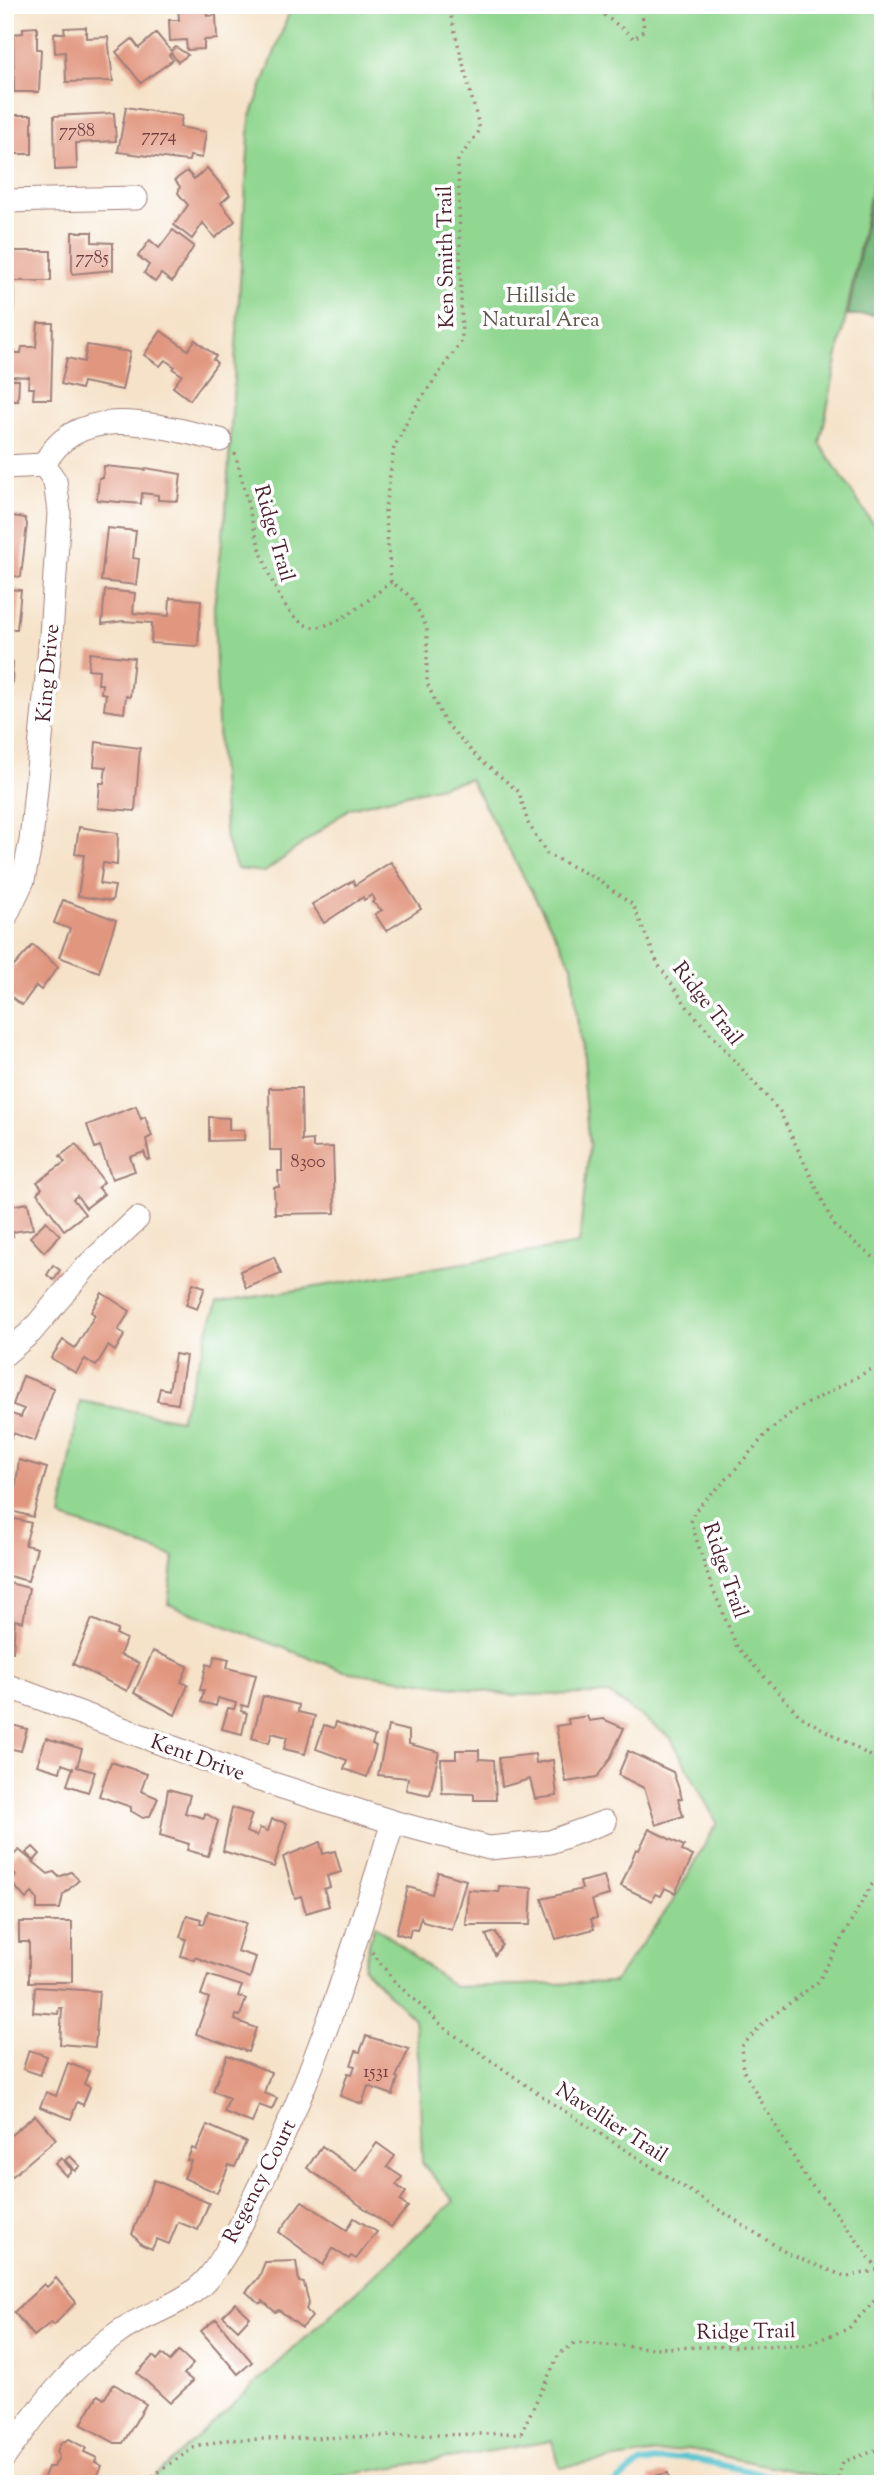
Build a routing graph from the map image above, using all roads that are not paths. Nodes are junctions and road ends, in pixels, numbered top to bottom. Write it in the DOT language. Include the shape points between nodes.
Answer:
graph roads {
  1 [pos="136,198"];
  2 [pos="5,201"];
  3 [pos="220,440"];
  4 [pos="44,465"];
  5 [pos="5,467"];
  6 [pos="5,918"];
  7 [pos="136,1219"];
  8 [pos="5,1354"];
  9 [pos="5,1685"];
  10 [pos="393,1822"];
  11 [pos="606,1822"];
  12 [pos="5,2456"];
  1 -- 2 [label="street"];
  3 -- 4 [label="street" via="142,422 109,421 62,438"];
  4 -- 5 [label="street"];
  4 -- 6 [label="street, King Drive" via="55,481 59,512 51,636 31,841 23,880"];
  7 -- 8 [label="street"];
  9 -- 10 [label="street, Kent Drive" via="257,1779"];
  10 -- 11 [label="street, Kent Drive" via="489,1848 550,1842"];
  10 -- 12 [label="street, Regency Court" via="313,2070 247,2211 208,2278 164,2311 121,2330 84,2359"];
}
